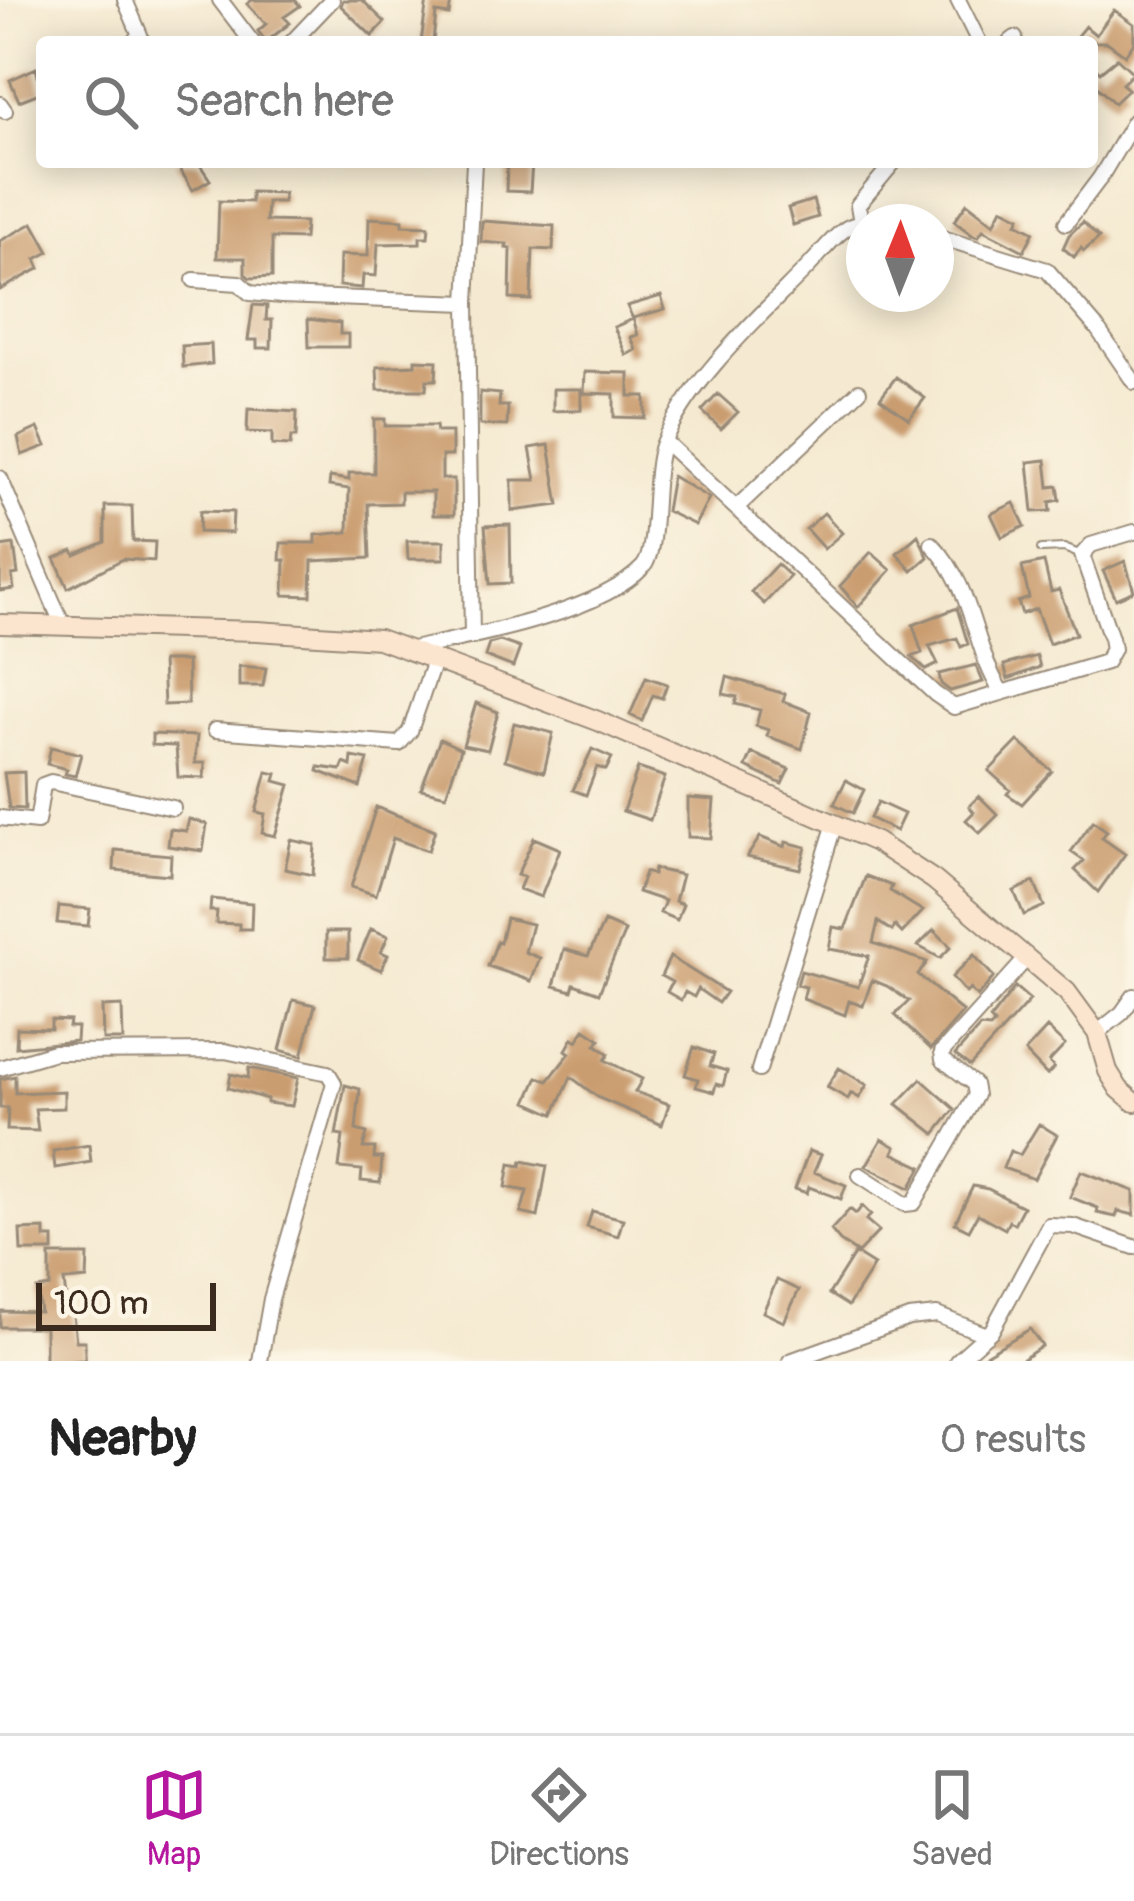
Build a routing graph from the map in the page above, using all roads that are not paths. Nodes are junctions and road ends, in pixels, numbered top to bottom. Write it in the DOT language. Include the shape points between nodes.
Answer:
graph roads {
  1 [pos="125,0"];
  2 [pos="220,0"];
  3 [pos="332,0"];
  4 [pos="958,0"];
  5 [pos="139,36"];
  6 [pos="247,36"];
  7 [pos="298,36"];
  8 [pos="976,36"];
  9 [pos="1134,121"];
  10 [pos="474,168"];
  11 [pos="889,168"];
  12 [pos="859,204"];
  13 [pos="1066,223"];
  14 [pos="846,230"];
  15 [pos="954,242"];
  16 [pos="194,280"];
  17 [pos="467,303"];
  18 [pos="1134,382"];
  19 [pos="859,391"];
  20 [pos="664,441"];
  21 [pos="0,478"];
  22 [pos="736,508"];
  23 [pos="1134,532"];
  24 [pos="932,544"];
  25 [pos="1041,549"];
  26 [pos="1082,555"];
  27 [pos="0,624"];
  28 [pos="63,626"];
  29 [pos="472,637"];
  30 [pos="412,649"];
  31 [pos="435,658"];
  32 [pos="1002,693"];
  33 [pos="214,730"];
  34 [pos="173,808"];
  35 [pos="0,818"];
  36 [pos="836,823"];
  37 [pos="1026,959"];
  38 [pos="1134,996"];
  39 [pos="1097,1033"];
  40 [pos="0,1068"];
  41 [pos="759,1070"];
  42 [pos="1134,1102"];
  43 [pos="860,1175"];
  44 [pos="1134,1247"];
  45 [pos="987,1334"];
  46 [pos="260,1361"];
  47 [pos="790,1361"];
  48 [pos="957,1361"];
  1 -- 5 [label="street"];
  2 -- 6 [label="street"];
  3 -- 7 [label="street"];
  4 -- 8 [label="street"];
  9 -- 13 [label="street"];
  10 -- 17 [label="street"];
  11 -- 12 [label="street"];
  14 -- 20 [label="street" via="718,364"];
  15 -- 18 [label="street" via="1047,271"];
  16 -- 17 [label="street" via="281,296"];
  17 -- 29 [label="street"];
  19 -- 22 [label="street"];
  20 -- 22 [label="street"];
  20 -- 29 [label="street" via="650,558 642,568 608,592"];
  21 -- 28 [label="street"];
  22 -- 32 [label="street" via="935,694 954,707"];
  23 -- 26 [label="street"];
  24 -- 32 [label="street" via="965,590"];
  25 -- 26 [label="lane"];
  26 -- 32 [label="street" via="1112,638 1110,656"];
  27 -- 28 [label="street"];
  28 -- 30 [label="street" via="361,637"];
  29 -- 30 [label="street"];
  30 -- 31 [label="street"];
  31 -- 33 [label="street" via="398,744"];
  31 -- 36 [label="street"];
  34 -- 35 [label="street" via="51,782 43,785 38,822"];
  36 -- 37 [label="street" via="934,880"];
  36 -- 41 [label="street"];
  37 -- 39 [label="street" via="1067,992"];
  37 -- 43 [label="street" via="942,1052 976,1095 914,1203"];
  38 -- 39 [label="street"];
  39 -- 42 [label="street" via="1108,1071"];
  40 -- 46 [label="street" via="54,1052 225,1051 328,1073 334,1082"];
  44 -- 45 [label="street" via="1049,1225"];
  45 -- 47 [label="street" via="937,1316 909,1318"];
  45 -- 48 [label="street"];
}
